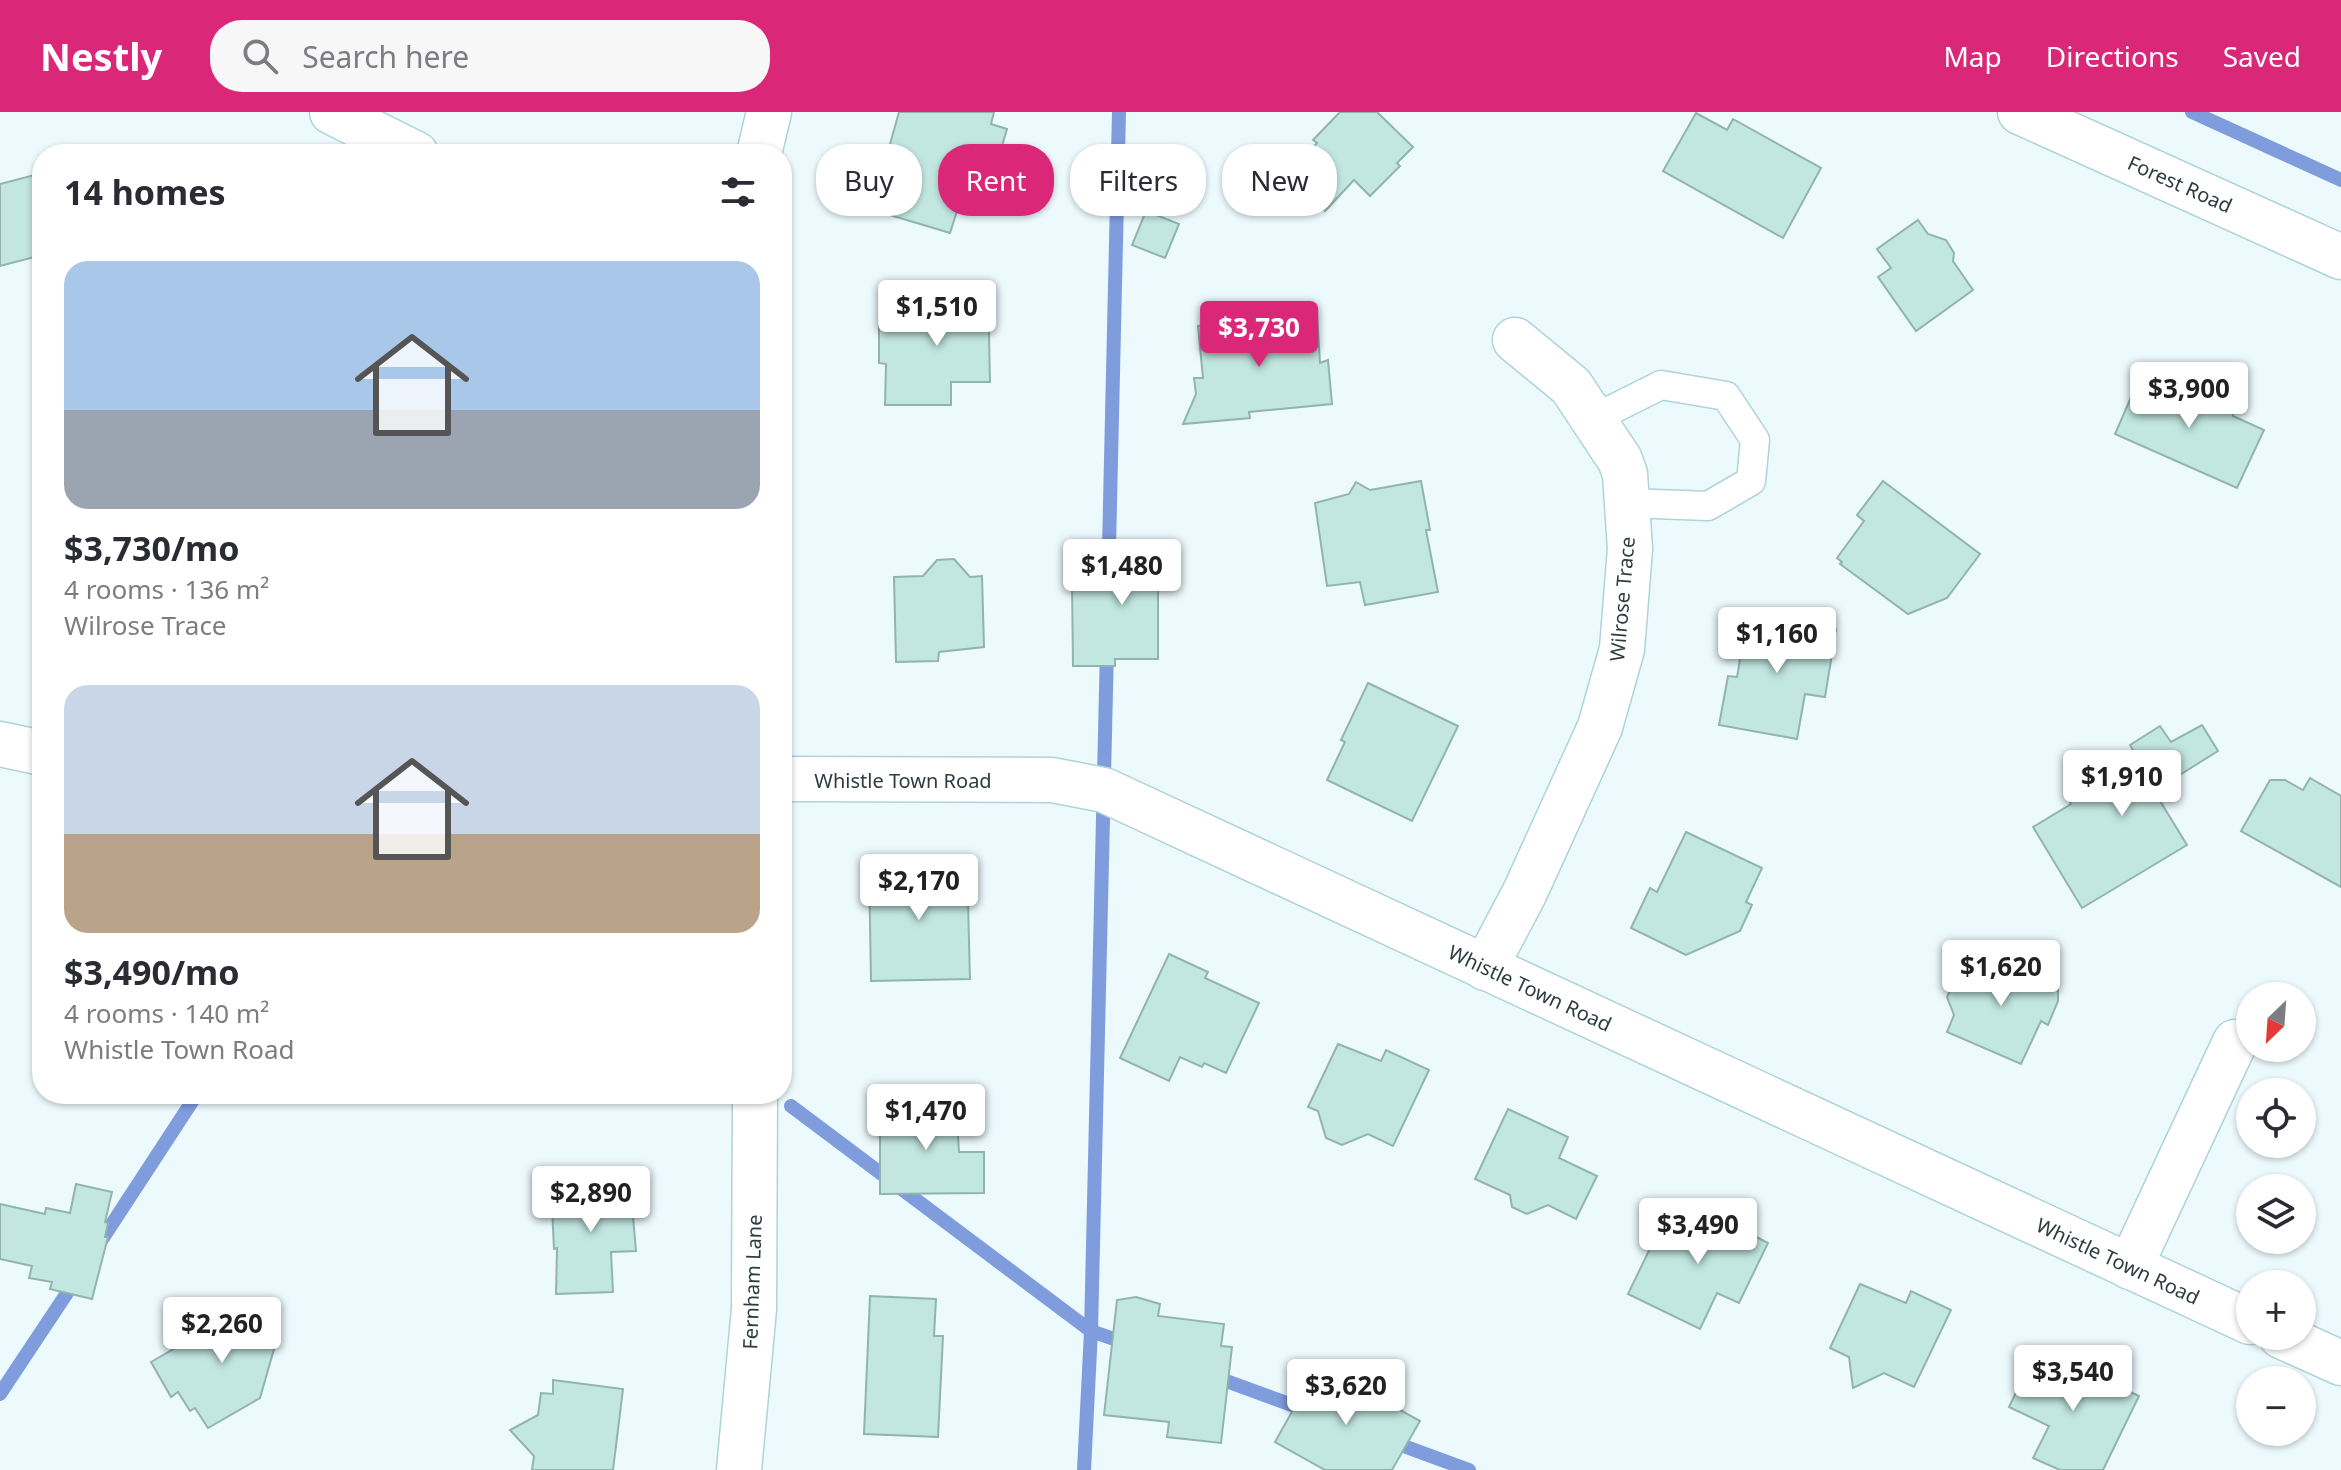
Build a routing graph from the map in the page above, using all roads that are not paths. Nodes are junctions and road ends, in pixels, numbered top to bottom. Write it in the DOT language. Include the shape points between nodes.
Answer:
graph roads {
  1 [pos="332,112"];
  2 [pos="769,112"];
  3 [pos="2020,112"];
  4 [pos="396,144"];
  5 [pos="761,144"];
  6 [pos="2341,257"];
  7 [pos="1515,340"];
  8 [pos="1593,419"];
  9 [pos="1628,503"];
  10 [pos="0,744"];
  11 [pos="32,751"];
  12 [pos="792,779"];
  13 [pos="1485,968"];
  14 [pos="2235,1042"];
  15 [pos="755,1104"];
  16 [pos="2130,1267"];
  17 [pos="2236,1316"];
  18 [pos="2312,1350"];
  19 [pos="2341,1363"];
  20 [pos="739,1470"];
  1 -- 4 [label="street"];
  2 -- 5 [label="street"];
  3 -- 6 [label="street, Forest Road"];
  7 -- 8 [label="street, Wilrose Trace" via="1571,386"];
  8 -- 9 [label="street, Wilrose Trace" via="1620,460"];
  8 -- 9 [label="lane" via="1661,385 1726,396 1755,440 1751,481 1708,506"];
  9 -- 13 [label="street, Wilrose Trace" via="1622,649 1600,727"];
  10 -- 11 [label="street"];
  12 -- 13 [label="street, Whistle Town Road" via="1052,780 1104,790"];
  13 -- 16 [label="street, Whistle Town Road"];
  14 -- 16 [label="street"];
  15 -- 20 [label="street, Fernham Lane" via="754,1309"];
  16 -- 17 [label="street, Whistle Town Road"];
  18 -- 19 [label="street"];
}
